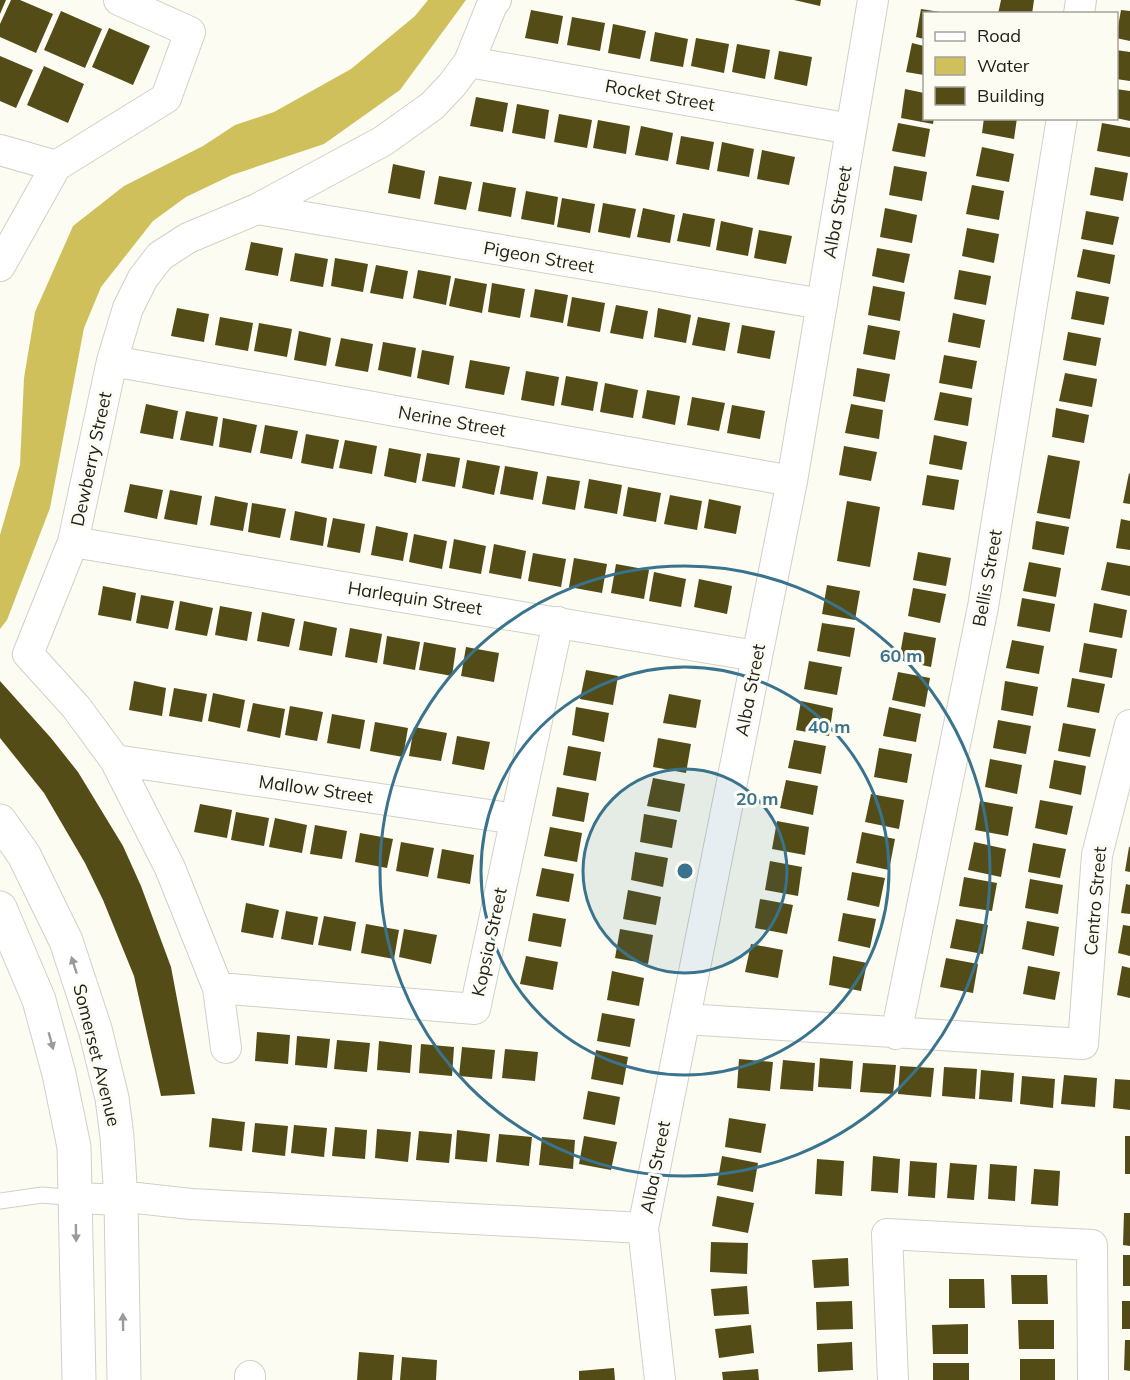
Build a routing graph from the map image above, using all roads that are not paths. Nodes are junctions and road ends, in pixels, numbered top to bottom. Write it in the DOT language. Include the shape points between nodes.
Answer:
graph roads {
  1 [pos="119,0"];
  2 [pos="496,0"];
  3 [pos="873,0"];
  4 [pos="469,62"];
  5 [pos="1062,120"];
  6 [pos="851,129"];
  7 [pos="0,150"];
  8 [pos="56,166"];
  9 [pos="256,209"];
  10 [pos="0,266"];
  11 [pos="822,304"];
  12 [pos="112,361"];
  13 [pos="792,481"];
  14 [pos="73,542"];
  15 [pos="558,622"];
  16 [pos="756,656"];
  17 [pos="1130,725"];
  18 [pos="116,760"];
  19 [pos="516,819"];
  20 [pos="0,821"];
  21 [pos="0,908"];
  22 [pos="218,988"];
  23 [pos="685,1019"];
  24 [pos="896,1034"];
  25 [pos="226,1048"];
  26 [pos="76,1198"];
  27 [pos="121,1200"];
  28 [pos="0,1201"];
  29 [pos="643,1228"];
  30 [pos="79,1380"];
  31 [pos="124,1380"];
  32 [pos="660,1380"];
  33 [pos="893,1380"];
  34 [pos="1093,1380"];
  1 -- 8 [label="street" via="190,32 166,98"];
  2 -- 4 [label="street, Dewberry Street"];
  3 -- 6 [label="street, Alba Street"];
  4 -- 6 [label="street, Rocket Street"];
  4 -- 9 [label="street, Dewberry Street" via="432,106 391,135"];
  5 -- 24 [label="street, Bellis Street" via="982,607"];
  6 -- 11 [label="street, Alba Street"];
  7 -- 8 [label="street"];
  8 -- 10 [label="street"];
  9 -- 11 [label="street, Pigeon Street"];
  9 -- 12 [label="street, Dewberry Street" via="188,238 160,256 128,308"];
  11 -- 13 [label="street, Alba Street"];
  12 -- 13 [label="street, Nerine Street"];
  12 -- 14 [label="street, Dewberry Street"];
  13 -- 16 [label="street, Alba Street"];
  14 -- 15 [label="street, Harlequin Street"];
  14 -- 18 [label="street, Dewberry Street" via="28,654 76,707"];
  15 -- 16 [label="street, Harlequin Street"];
  15 -- 19 [label="street, Kopsia Street"];
  16 -- 23 [label="street, Alba Street"];
  17 -- 24 [label="street, Centro Street" via="1096,855 1083,1044"];
  18 -- 19 [label="street, Mallow Street"];
  18 -- 22 [label="street, Dewberry Street" via="170,868"];
  19 -- 22 [label="street, Kopsia Street" via="475,1009"];
  27 -- 20 [label="street, Somerset Avenue, one-way" via="112,1098 95,1029 66,941 24,855"];
  21 -- 26 [label="street, one-way" via="39,1000 60,1074 74,1147"];
  22 -- 25 [label="street, Dewberry Street"];
  23 -- 24 [label="street"];
  23 -- 29 [label="street, Alba Street"];
  26 -- 27 [label="street"];
  26 -- 28 [label="lane" via="42,1195"];
  26 -- 30 [label="street, one-way"];
  27 -- 29 [label="street"];
  31 -- 27 [label="street, Somerset Avenue, one-way"];
  29 -- 32 [label="street, Alba Street"];
  33 -- 34 [label="street" via="887,1234 1092,1245"];
}
